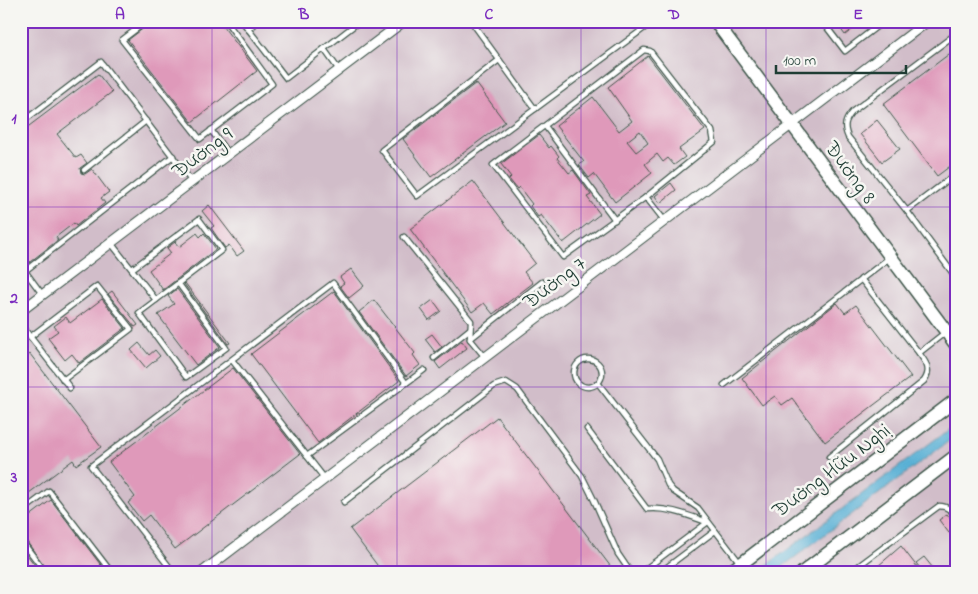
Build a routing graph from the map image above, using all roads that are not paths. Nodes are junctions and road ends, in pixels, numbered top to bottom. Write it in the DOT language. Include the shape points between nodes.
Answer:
graph roads {
  1 [pos="25,21"];
  2 [pos="147,21"];
  3 [pos="226,21"];
  4 [pos="242,21"];
  5 [pos="258,21"];
  6 [pos="360,21"];
  7 [pos="404,21"];
  8 [pos="471,21"];
  9 [pos="654,21"];
  10 [pos="715,21"];
  11 [pos="822,21"];
  12 [pos="884,21"];
  13 [pos="928,21"];
  14 [pos="21,24"];
  15 [pos="248,29"];
  16 [pos="957,33"];
  17 [pos="324,49"];
  18 [pos="499,60"];
  19 [pos="340,70"];
  20 [pos="535,109"];
  21 [pos="146,121"];
  22 [pos="21,123"];
  23 [pos="791,125"];
  24 [pos="545,126"];
  25 [pos="211,130"];
  26 [pos="228,154"];
  27 [pos="173,156"];
  28 [pos="84,170"];
  29 [pos="957,173"];
  30 [pos="192,182"];
  31 [pos="646,197"];
  32 [pos="907,211"];
  33 [pos="614,220"];
  34 [pos="664,220"];
  35 [pos="404,237"];
  36 [pos="111,243"];
  37 [pos="889,257"];
  38 [pos="132,269"];
  39 [pos="23,273"];
  40 [pos="861,279"];
  41 [pos="957,279"];
  42 [pos="542,282"];
  43 [pos="178,284"];
  44 [pos="43,295"];
  45 [pos="156,300"];
  46 [pos="21,311"];
  47 [pos="957,323"];
  48 [pos="21,325"];
  49 [pos="470,329"];
  50 [pos="946,332"];
  51 [pos="30,337"];
  52 [pos="470,339"];
  53 [pos="957,346"];
  54 [pos="919,353"];
  55 [pos="485,357"];
  56 [pos="434,358"];
  57 [pos="232,360"];
  58 [pos="424,370"];
  59 [pos="63,380"];
  60 [pos="406,383"];
  61 [pos="598,383"];
  62 [pos="724,385"];
  63 [pos="70,388"];
  64 [pos="957,400"];
  65 [pos="587,429"];
  66 [pos="957,455"];
  67 [pos="307,456"];
  68 [pos="829,457"];
  69 [pos="325,480"];
  70 [pos="344,502"];
  71 [pos="21,512"];
  72 [pos="957,518"];
  73 [pos="708,522"];
  74 [pos="715,531"];
  75 [pos="21,540"];
  76 [pos="740,564"];
  77 [pos="46,573"];
  78 [pos="112,573"];
  79 [pos="174,573"];
  80 [pos="201,573"];
  81 [pos="631,573"];
  82 [pos="640,573"];
  83 [pos="659,573"];
  84 [pos="729,573"];
  85 [pos="802,573"];
  86 [pos="849,573"];
  1 -- 14 [label="lane"];
  2 -- 25 [label="lane" via="122,40 200,139"];
  3 -- 25 [label="lane" via="272,84"];
  4 -- 15 [label="lane"];
  5 -- 15 [label="lane"];
  6 -- 17 [label="lane"];
  7 -- 19 [label="street, Đường 9"];
  8 -- 18 [label="lane"];
  9 -- 20 [label="lane"];
  10 -- 23 [label="main road, Đường 8"];
  11 -- 12 [label="lane" via="845,51"];
  13 -- 23 [label="street, Đường 7"];
  15 -- 17 [label="lane" via="286,78"];
  16 -- 32 [label="lane" via="853,111 844,124 848,137"];
  17 -- 19 [label="lane"];
  18 -- 20 [label="lane"];
  18 -- 20 [label="lane" via="382,150 417,196"];
  19 -- 26 [label="street, Đường 9"];
  21 -- 22 [label="lane" via="101,62"];
  21 -- 27 [label="lane"];
  21 -- 28 [label="lane"];
  23 -- 34 [label="street, Đường 7"];
  23 -- 37 [label="main road, Đường 8"];
  24 -- 31 [label="lane" via="644,50 650,51 712,131 714,142"];
  24 -- 33 [label="lane"];
  24 -- 33 [label="lane" via="493,165 563,258"];
  25 -- 26 [label="lane"];
  26 -- 30 [label="street, Đường 9"];
  27 -- 30 [label="lane"];
  27 -- 39 [label="lane"];
  29 -- 32 [label="lane"];
  30 -- 36 [label="street, Đường 9"];
  31 -- 33 [label="lane"];
  31 -- 34 [label="lane"];
  32 -- 41 [label="lane"];
  34 -- 55 [label="street, Đường 7"];
  35 -- 49 [label="lane" via="471,321"];
  36 -- 38 [label="lane"];
  36 -- 44 [label="street, Đường 9"];
  37 -- 40 [label="lane"];
  37 -- 50 [label="main road, Đường 8"];
  38 -- 43 [label="lane" via="199,219 222,250"];
  38 -- 45 [label="lane"];
  39 -- 44 [label="lane"];
  40 -- 54 [label="lane"];
  40 -- 62 [label="lane"];
  42 -- 52 [label="lane"];
  43 -- 45 [label="lane"];
  43 -- 45 [label="lane" via="226,348 186,378 139,313"];
  44 -- 46 [label="street, Đường 9"];
  47 -- 50 [label="lane"];
  48 -- 51 [label="lane"];
  49 -- 52 [label="lane"];
  49 -- 56 [label="lane"];
  50 -- 53 [label="main road, Đường 8"];
  50 -- 54 [label="lane"];
  51 -- 59 [label="lane"];
  51 -- 59 [label="lane" via="97,286 131,329"];
  52 -- 55 [label="lane"];
  54 -- 68 [label="lane" via="929,369 924,381"];
  55 -- 69 [label="street, Đường 7"];
  57 -- 60 [label="lane" via="333,284"];
  57 -- 67 [label="lane"];
  57 -- 79 [label="lane" via="91,466"];
  58 -- 60 [label="lane"];
  59 -- 63 [label="lane"];
  60 -- 67 [label="lane"];
  61 -- 61 [label="lane" via="602,375 597,362 589,359 580,362 574,373 578,382 585,386"];
  61 -- 73 [label="lane" via="657,459 668,485 698,508"];
  64 -- 76 [label="main road, Đường Hữu Nghị"];
  65 -- 73 [label="lane" via="647,509 668,509"];
  66 -- 85 [label="main road"];
  67 -- 69 [label="lane"];
  69 -- 80 [label="street, Đường 7"];
  70 -- 81 [label="lane" via="494,386 506,382 517,389 582,476 618,554"];
  71 -- 78 [label="lane" via="49,491"];
  72 -- 86 [label="lane" via="952,511 939,506"];
  73 -- 74 [label="lane"];
  73 -- 82 [label="lane"];
  74 -- 76 [label="lane"];
  74 -- 83 [label="lane"];
  75 -- 77 [label="lane"];
  76 -- 84 [label="main road, Đường Hữu Nghị"];
}
